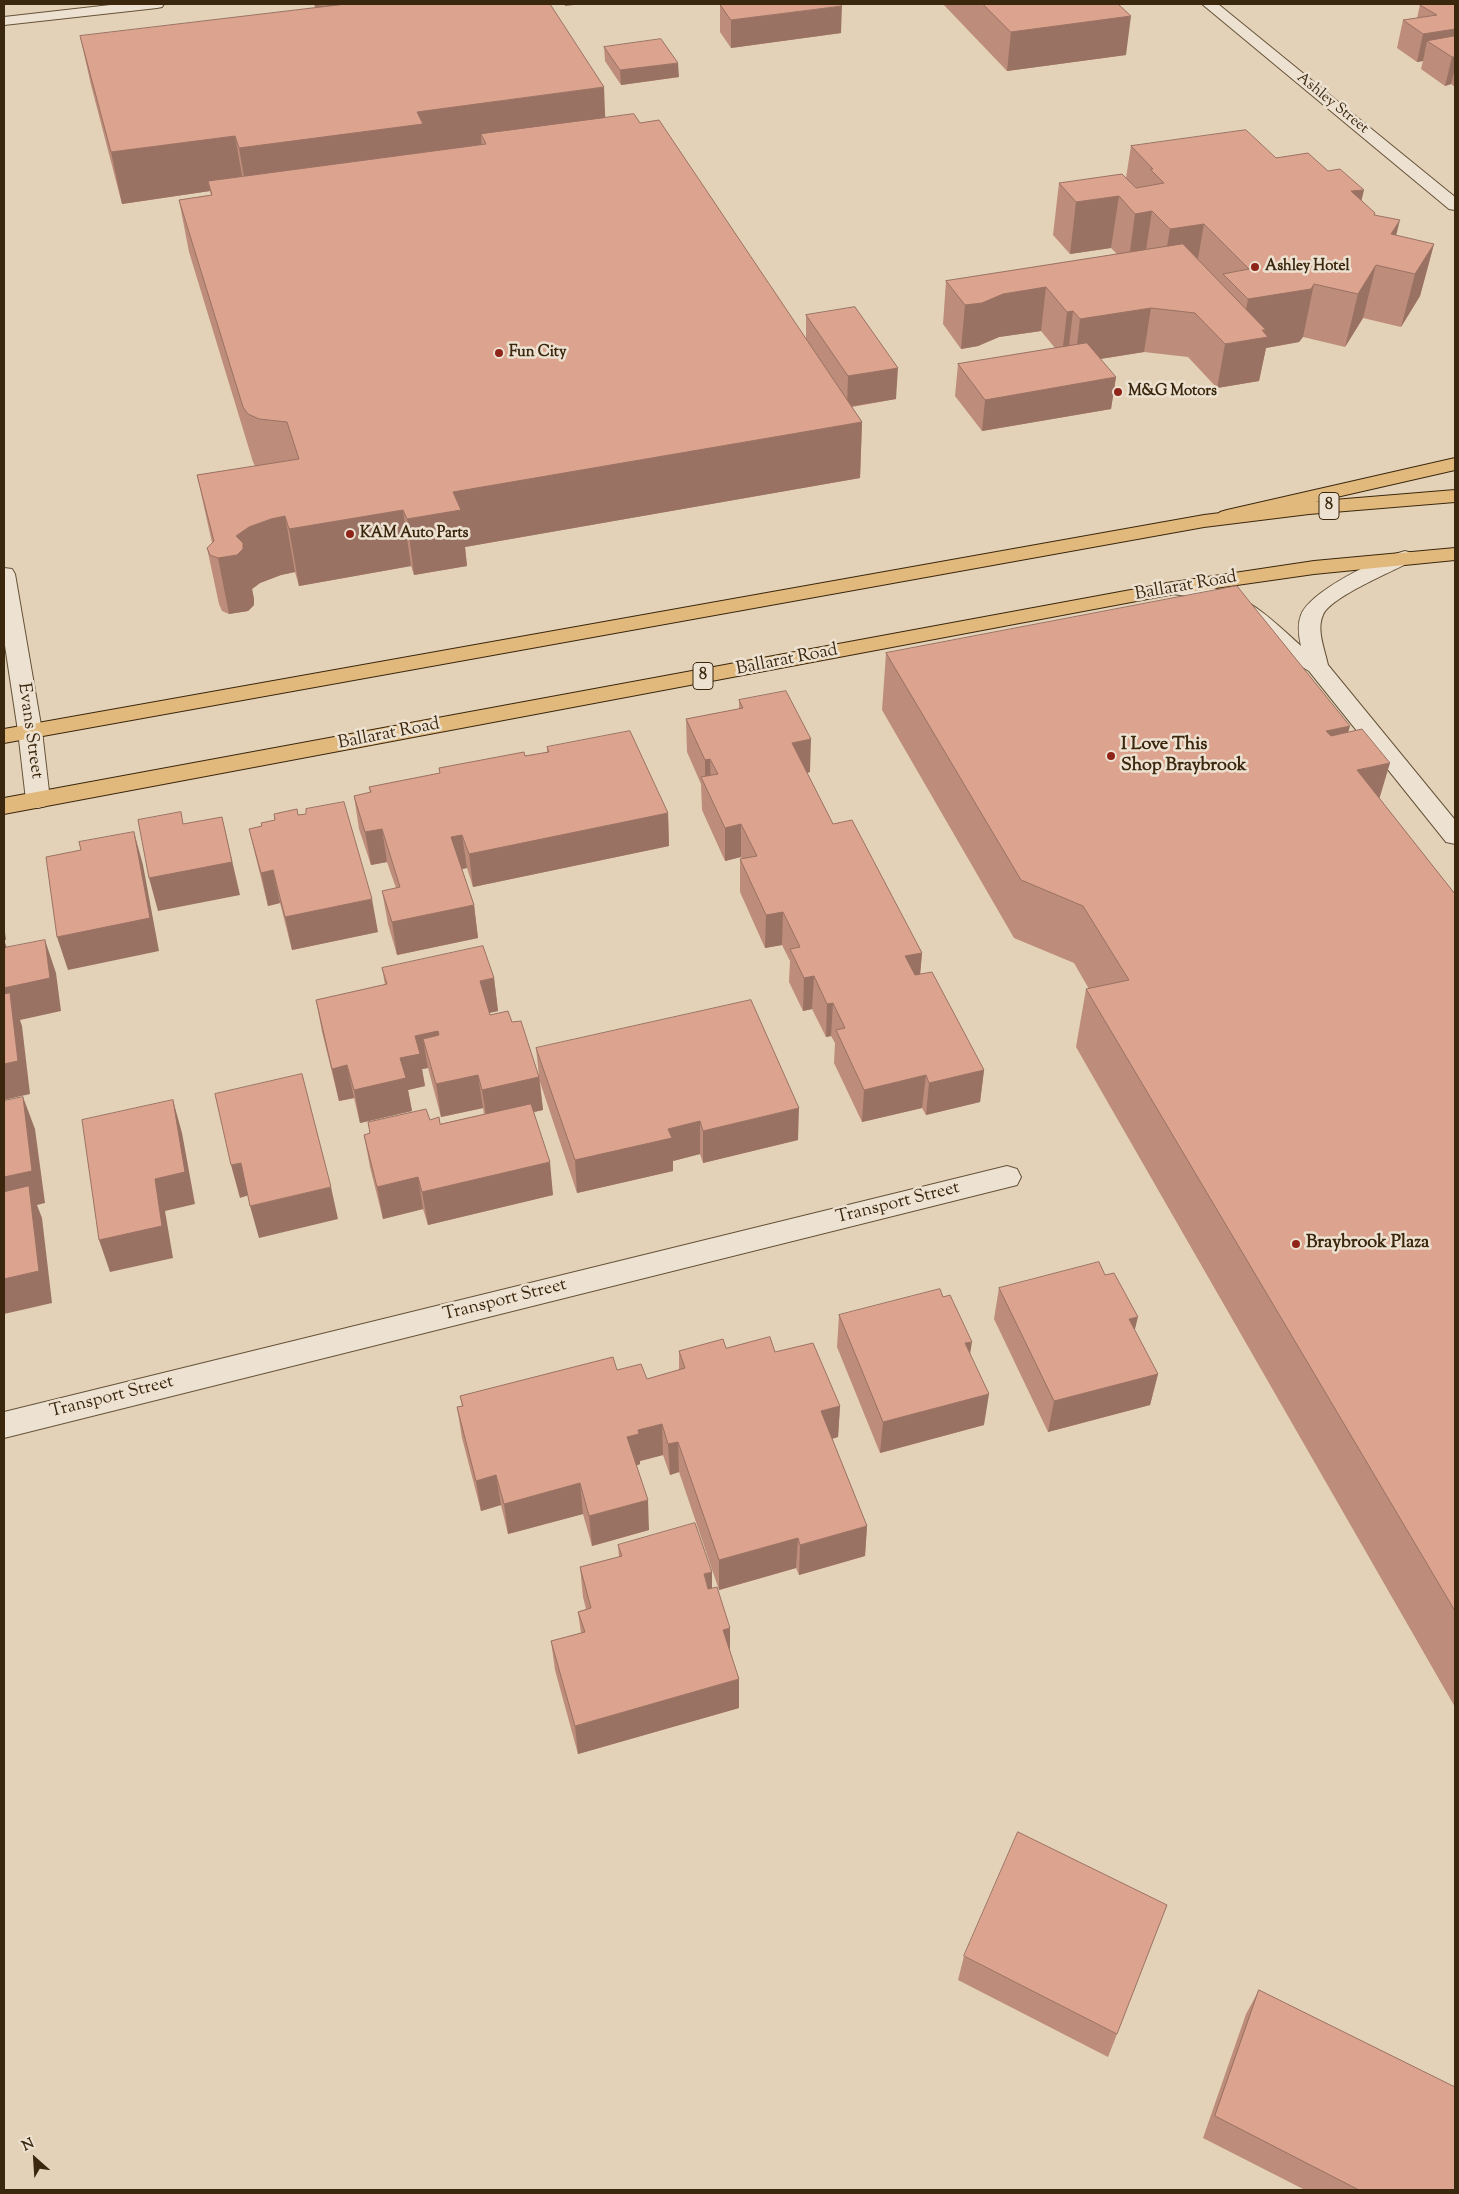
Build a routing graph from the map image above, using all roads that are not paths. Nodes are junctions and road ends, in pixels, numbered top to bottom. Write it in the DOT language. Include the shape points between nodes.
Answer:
graph roads {
  1 [pos="157,4"];
  2 [pos="1208,4"];
  3 [pos="4,21"];
  4 [pos="1455,205"];
  5 [pos="1455,464"];
  6 [pos="1455,496"];
  7 [pos="1204,522"];
  8 [pos="1455,554"];
  9 [pos="1405,557"];
  10 [pos="4,574"];
  11 [pos="1174,588"];
  12 [pos="1317,666"];
  13 [pos="30,731"];
  14 [pos="4,736"];
  15 [pos="38,800"];
  16 [pos="4,806"];
  17 [pos="1455,836"];
  18 [pos="1007,1177"];
  19 [pos="4,1425"];
  1 -- 3 [label="street"];
  2 -- 4 [label="street, Ashley Street"];
  5 -- 7 [label="main road"];
  6 -- 7 [label="main road, 8" via="1309,508"];
  7 -- 13 [label="main road, 8"];
  8 -- 9 [label="main road, Ballarat Road / 8"];
  9 -- 11 [label="main road, Ballarat Road / 8" via="1294,569"];
  9 -- 12 [label="street" via="1319,602 1313,610 1309,630"];
  10 -- 13 [label="street, Evans Street"];
  11 -- 12 [label="street" via="1211,592 1234,602 1297,654"];
  11 -- 15 [label="main road, Ballarat Road / 8"];
  12 -- 17 [label="street"];
  13 -- 14 [label="main road, 8"];
  13 -- 15 [label="street, Evans Street"];
  15 -- 16 [label="main road, Ballarat Road / 8"];
  18 -- 19 [label="street, Transport Street"];
}
